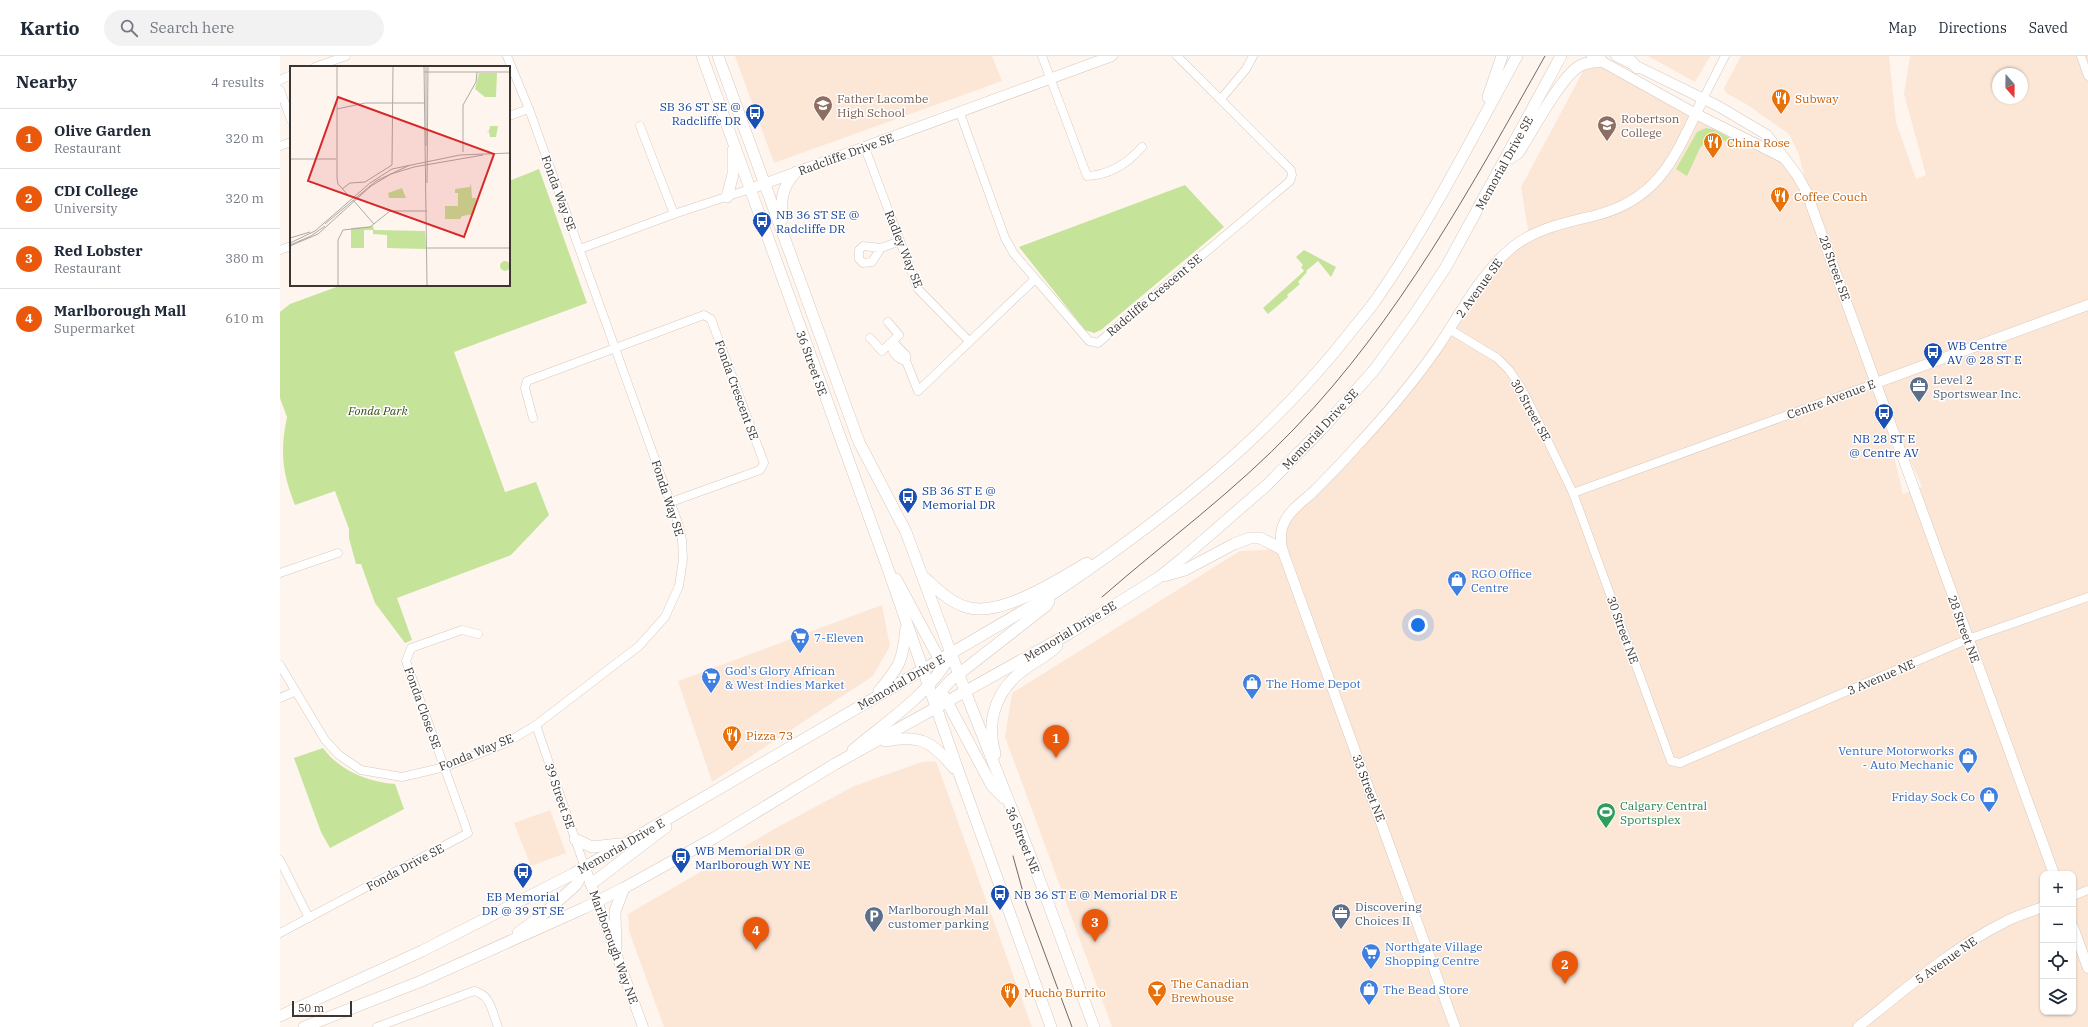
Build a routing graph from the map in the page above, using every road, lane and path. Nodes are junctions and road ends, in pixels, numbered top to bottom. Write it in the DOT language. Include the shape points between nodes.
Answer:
graph roads {
  1 [pos="346,56"];
  2 [pos="507,56"];
  3 [pos="702,56"];
  4 [pos="718,56"];
  5 [pos="1042,56"];
  6 [pos="1112,56"];
  7 [pos="1177,56"];
  8 [pos="1253,56"];
  9 [pos="1502,56"];
  10 [pos="1517,56"];
  11 [pos="1561,56"];
  12 [pos="1616,56"];
  13 [pos="1627,56"];
  14 [pos="1725,56"];
  15 [pos="2081,56"];
  16 [pos="326,59"];
  17 [pos="1597,59"];
  18 [pos="316,66"];
  19 [pos="1637,68"];
  20 [pos="290,75"];
  21 [pos="2088,76"];
  22 [pos="280,80"];
  23 [pos="1050,80"];
  24 [pos="280,90"];
  25 [pos="1220,99"];
  26 [pos="1703,99"];
  27 [pos="529,109"];
  28 [pos="960,113"];
  29 [pos="1696,114"];
  30 [pos="510,116"];
  31 [pos="290,117"];
  32 [pos="640,126"];
  33 [pos="1478,127"];
  34 [pos="290,142"];
  35 [pos="734,143"];
  36 [pos="280,146"];
  37 [pos="1142,147"];
  38 [pos="864,148"];
  39 [pos="1784,158"];
  40 [pos="1506,160"];
  41 [pos="796,172"];
  42 [pos="765,184"];
  43 [pos="750,189"];
  44 [pos="727,197"];
  45 [pos="674,214"];
  46 [pos="783,233"];
  47 [pos="900,241"];
  48 [pos="290,246"];
  49 [pos="881,248"];
  50 [pos="580,249"];
  51 [pos="280,250"];
  52 [pos="1035,279"];
  53 [pos="2088,305"];
  54 [pos="888,322"];
  55 [pos="1449,329"];
  56 [pos="870,338"];
  57 [pos="969,341"];
  58 [pos="891,345"];
  59 [pos="615,349"];
  60 [pos="1876,383"];
  61 [pos="533,418"];
  62 [pos="1573,493"];
  63 [pos="672,502"];
  64 [pos="1282,549"];
  65 [pos="338,553"];
  66 [pos="1107,557"];
  67 [pos="888,569"];
  68 [pos="280,573"];
  69 [pos="924,578"];
  70 [pos="1158,578"];
  71 [pos="1054,593"];
  72 [pos="2088,597"];
  73 [pos="906,625"];
  74 [pos="1070,633"];
  75 [pos="478,634"];
  76 [pos="1968,639"];
  77 [pos="951,654"];
  78 [pos="942,664"];
  79 [pos="280,665"];
  80 [pos="923,669"];
  81 [pos="955,677"];
  82 [pos="931,683"];
  83 [pos="941,691"];
  84 [pos="965,691"];
  85 [pos="294,692"];
  86 [pos="874,697"];
  87 [pos="280,698"];
  88 [pos="948,702"];
  89 [pos="937,709"];
  90 [pos="536,725"];
  91 [pos="877,742"];
  92 [pos="1677,762"];
  93 [pos="835,764"];
  94 [pos="445,767"];
  95 [pos="959,773"];
  96 [pos="1000,782"];
  97 [pos="705,797"];
  98 [pos="1007,801"];
  99 [pos="575,840"];
  100 [pos="625,843"];
  101 [pos="280,860"];
  102 [pos="585,868"];
  103 [pos="2053,871"];
  104 [pos="590,884"];
  105 [pos="624,888"];
  106 [pos="2088,890"];
  107 [pos="2076,895"];
  108 [pos="596,902"];
  109 [pos="2040,908"];
  110 [pos="309,918"];
  111 [pos="280,933"];
  112 [pos="2076,935"];
  113 [pos="500,946"];
  114 [pos="616,952"];
  115 [pos="2088,968"];
  116 [pos="280,1016"];
  117 [pos="380,1026"];
  118 [pos="304,1027"];
  119 [pos="498,1027"];
  120 [pos="643,1027"];
  121 [pos="1051,1027"];
  122 [pos="1094,1027"];
  123 [pos="1455,1027"];
  124 [pos="1858,1027"];
  1 -- 16 [label="street"];
  2 -- 27 [label="street, Fonda Way SE"];
  3 -- 35 [label="main road, 36 Street SE"];
  4 -- 42 [label="main road, 36 Street SE"];
  5 -- 23 [label="street"];
  6 -- 23 [label="street, Radcliffe Drive SE"];
  7 -- 25 [label="street, Radcliffe Crescent SE"];
  8 -- 25 [label="street"];
  9 -- 33 [label="main road"];
  10 -- 33 [label="main road"];
  11 -- 40 [label="main road, Memorial Drive SE"];
  12 -- 19 [label="street, 28 Street SE"];
  13 -- 19 [label="main road"];
  14 -- 26 [label="street, 2 Avenue SE"];
  15 -- 21 [label="street"];
  16 -- 18 [label="street"];
  17 -- 29 [label="street, 28 Street SE"];
  17 -- 40 [label="main road" via="1578,66 1567,77 1518,153"];
  19 -- 26 [label="street, 28 Street SE"];
  20 -- 22 [label="street"];
  23 -- 28 [label="street, Radcliffe Drive SE"];
  23 -- 37 [label="street" via="1087,176 1097,176 1123,165"];
  24 -- 31 [label="street"];
  25 -- 52 [label="street, Radcliffe Crescent SE" via="1291,170 1290,181 1098,343 1089,341"];
  26 -- 29 [label="street, 2 Avenue SE"];
  26 -- 39 [label="street, 28 Street SE" via="1767,135"];
  27 -- 30 [label="street"];
  27 -- 50 [label="street, Fonda Way SE"];
  28 -- 38 [label="street, Radcliffe Drive SE"];
  28 -- 52 [label="street, Radcliffe Crescent SE" via="1004,238"];
  29 -- 39 [label="street, 28 Street SE"];
  29 -- 55 [label="street, 2 Avenue SE" via="1672,161 1653,185 1618,208 1549,228 1520,241 1497,261"];
  32 -- 45 [label="street"];
  33 -- 66 [label="main road" via="1420,233 1379,296 1324,365 1262,430 1216,472"];
  34 -- 36 [label="street"];
  35 -- 43 [label="main road, 36 Street SE"];
  35 -- 44 [label="main road" via="733,174"];
  38 -- 41 [label="street, Radcliffe Drive SE"];
  38 -- 47 [label="street, Radley Way SE"];
  39 -- 60 [label="street, 28 Street SE" via="1806,191"];
  40 -- 70 [label="main road, Memorial Drive SE" via="1446,267 1375,369 1322,429 1267,485"];
  41 -- 42 [label="street, Radcliffe Drive SE"];
  41 -- 46 [label="main road" via="788,180 782,193"];
  42 -- 43 [label="street, Radcliffe Drive SE"];
  42 -- 46 [label="main road, 36 Street SE"];
  43 -- 44 [label="street, Radcliffe Drive SE"];
  43 -- 67 [label="main road, 36 Street SE"];
  44 -- 45 [label="street, Radcliffe Drive SE"];
  45 -- 50 [label="street, Radcliffe Drive SE"];
  46 -- 69 [label="main road, 36 Street SE" via="860,442 892,501"];
  47 -- 49 [label="street"];
  47 -- 57 [label="street, Radley Way SE" via="918,288"];
  48 -- 51 [label="street"];
  50 -- 59 [label="street, Fonda Way SE"];
  52 -- 57 [label="street"];
  53 -- 60 [label="street, Centre Avenue E"];
  54 -- 58 [label="street" via="899,335"];
  55 -- 62 [label="street, 30 Street SE" via="1497,358 1509,370 1522,389"];
  55 -- 64 [label="street, 2 Avenue SE" via="1389,410 1286,518 1280,533"];
  56 -- 58 [label="street" via="882,351"];
  57 -- 58 [label="street" via="918,391 906,361 900,360 891,350"];
  59 -- 61 [label="street" via="527,381 525,388"];
  59 -- 63 [label="street, Fonda Way SE"];
  59 -- 63 [label="street, Fonda Crescent SE" via="704,315 711,319 764,464 760,470"];
  60 -- 62 [label="street, Centre Avenue E"];
  60 -- 76 [label="street, 28 Street NE"];
  62 -- 92 [label="street, 30 Street NE" via="1671,761"];
  63 -- 90 [label="street, Fonda Way SE" via="682,540 683,559 679,586 666,617 639,646"];
  64 -- 70 [label="main road" via="1260,538 1250,538 1185,570"];
  64 -- 123 [label="street, 33 Street NE"];
  65 -- 68 [label="street"];
  66 -- 69 [label="main road" via="1092,560 1027,595 1001,605 980,609 966,607 943,595"];
  66 -- 71 [label="main road"];
  67 -- 73 [label="main road, 36 Street SE"];
  67 -- 78 [label="main road" via="899,583"];
  69 -- 77 [label="main road, 36 Street SE"];
  70 -- 74 [label="main road, Memorial Drive SE"];
  71 -- 77 [label="main road"];
  71 -- 81 [label="main road" via="1046,606"];
  72 -- 76 [label="street, 3 Avenue NE"];
  73 -- 80 [label="main road, 36 Street SE"];
  73 -- 86 [label="main road" via="903,658 894,674"];
  74 -- 84 [label="main road, Memorial Drive SE"];
  74 -- 96 [label="main road" via="1053,650 1015,676 996,704 991,727"];
  75 -- 94 [label="street, Fonda Close SE" via="462,630 411,648 406,662"];
  76 -- 92 [label="street, 3 Avenue NE" via="1680,763"];
  76 -- 103 [label="street, 28 Street NE"];
  77 -- 78 [label="main road, Memorial Drive E"];
  77 -- 81 [label="main road"];
  78 -- 80 [label="main road, Memorial Drive E"];
  78 -- 81 [label="main road"];
  78 -- 82 [label="main road"];
  79 -- 85 [label="street, Fonda Way SE"];
  80 -- 82 [label="main road"];
  80 -- 86 [label="main road, Memorial Drive E"];
  81 -- 83 [label="main road"];
  81 -- 84 [label="main road"];
  82 -- 83 [label="main road"];
  82 -- 89 [label="main road"];
  82 -- 93 [label="main road"];
  83 -- 88 [label="main road"];
  83 -- 89 [label="main road"];
  84 -- 88 [label="main road"];
  84 -- 96 [label="main road, 36 Street NE"];
  85 -- 87 [label="street"];
  85 -- 94 [label="street, Fonda Way SE" via="325,740 339,755 361,770 402,777"];
  86 -- 97 [label="main road, Memorial Drive E"];
  88 -- 89 [label="main road"];
  88 -- 98 [label="main road" via="992,786"];
  89 -- 91 [label="main road"];
  89 -- 95 [label="main road"];
  90 -- 94 [label="street, Fonda Way SE" via="506,743"];
  90 -- 99 [label="street, 39 Street SE"];
  91 -- 93 [label="main road"];
  91 -- 95 [label="main road" via="910,737 922,740 935,747"];
  93 -- 105 [label="main road" via="767,807"];
  94 -- 110 [label="street, Fonda Drive SE" via="468,833"];
  95 -- 121 [label="main road"];
  96 -- 98 [label="main road, 36 Street NE"];
  97 -- 100 [label="main road, Memorial Drive E"];
  97 -- 104 [label="main road"];
  98 -- 122 [label="main road, 36 Street NE" via="1034,865"];
  99 -- 100 [label="main road" via="592,847"];
  99 -- 102 [label="street, 39 Street SE"];
  100 -- 102 [label="main road, Memorial Drive E"];
  101 -- 110 [label="street"];
  102 -- 104 [label="street, Marlborough Way NE"];
  102 -- 113 [label="main road" via="576,885 541,916"];
  102 -- 116 [label="main road, Memorial Drive E" via="422,952"];
  104 -- 108 [label="street, Marlborough Way NE"];
  105 -- 108 [label="main road"];
  105 -- 114 [label="main road" via="614,911"];
  106 -- 107 [label="street"];
  108 -- 113 [label="main road"];
  108 -- 114 [label="street, Marlborough Way NE"];
  109 -- 124 [label="street, 5 Avenue NE" via="2004,922 1972,940 1929,970"];
  110 -- 111 [label="street, Fonda Drive SE"];
  112 -- 115 [label="street"];
  113 -- 118 [label="main road" via="419,982"];
  114 -- 120 [label="street, Marlborough Way NE"];
  117 -- 119 [label="street" via="474,991 487,996"];
}
